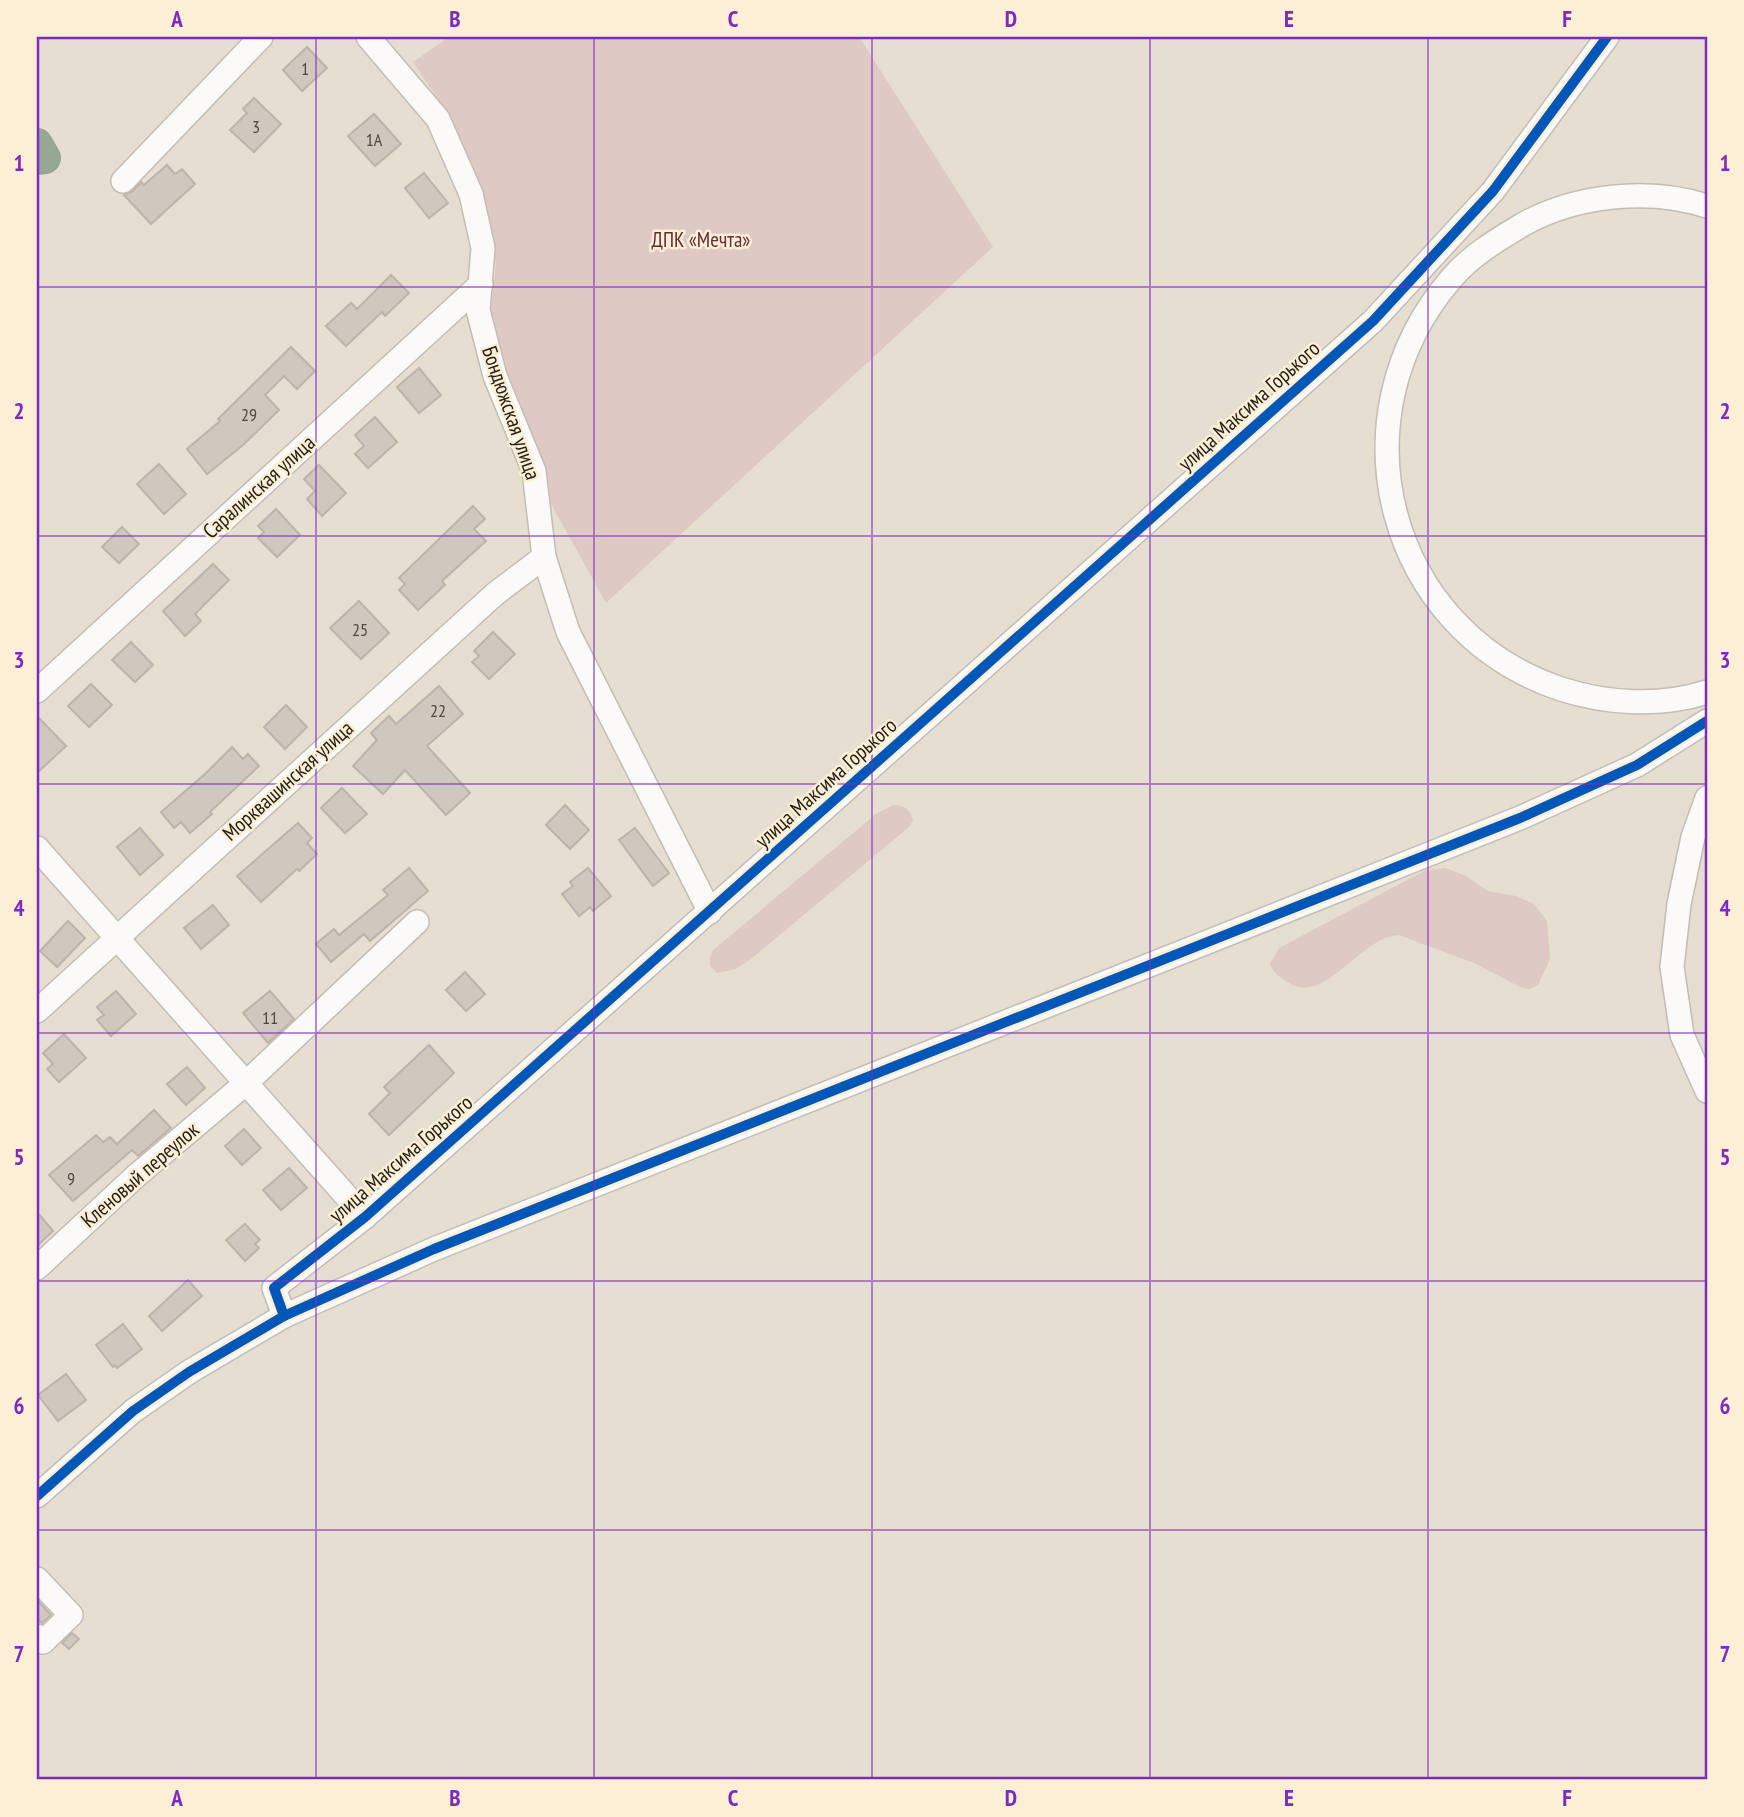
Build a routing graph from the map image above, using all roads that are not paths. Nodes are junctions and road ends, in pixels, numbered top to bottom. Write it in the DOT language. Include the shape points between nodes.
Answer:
graph roads {
  1 [pos="261,37"];
  2 [pos="368,37"];
  3 [pos="1606,37"];
  4 [pos="123,181"];
  5 [pos="1707,206"];
  6 [pos="481,284"];
  7 [pos="544,557"];
  8 [pos="37,691"];
  9 [pos="1707,692"];
  10 [pos="1707,721"];
  11 [pos="1707,798"];
  12 [pos="37,848"];
  13 [pos="710,912"];
  14 [pos="417,922"];
  15 [pos="117,936"];
  16 [pos="37,1011"];
  17 [pos="245,1084"];
  18 [pos="1707,1091"];
  19 [pos="365,1217"];
  20 [pos="37,1268"];
  21 [pos="284,1316"];
  22 [pos="37,1496"];
  23 [pos="37,1579"];
  24 [pos="37,1636"];
  1 -- 4 [label="street"];
  2 -- 6 [label="street, Бондюжская улица" via="438,119 471,194 483,248"];
  3 -- 13 [label="street, улица Максима Горького" via="1493,191 1373,321"];
  5 -- 9 [label="street" via="1641,196 1588,201 1537,217 1491,243 1451,278 1420,321 1398,369 1387,421 1387,474 1398,526 1419,574 1450,618 1489,653 1535,680 1585,697 1638,703"];
  6 -- 7 [label="street, Бондюжская улица" via="478,310 495,376 534,471"];
  6 -- 8 [label="street, Саралинская улица"];
  7 -- 13 [label="street, Бондюжская улица" via="568,632"];
  7 -- 15 [label="street, Морквашинская улица" via="485,603"];
  10 -- 21 [label="street" via="1637,765 1520,818 434,1249"];
  11 -- 18 [label="street" via="1693,837 1679,904 1672,967 1682,1035"];
  12 -- 15 [label="street"];
  13 -- 19 [label="street, улица Максима Горького"];
  14 -- 17 [label="street, Кленовый переулок"];
  15 -- 16 [label="street, Морквашинская улица"];
  15 -- 17 [label="street"];
  17 -- 19 [label="street"];
  17 -- 20 [label="street, Кленовый переулок"];
  19 -- 21 [label="street, улица Максима Горького" via="274,1288"];
  21 -- 22 [label="street" via="189,1372 134,1411"];
  23 -- 24 [label="street" via="71,1615 43,1642"];
}
